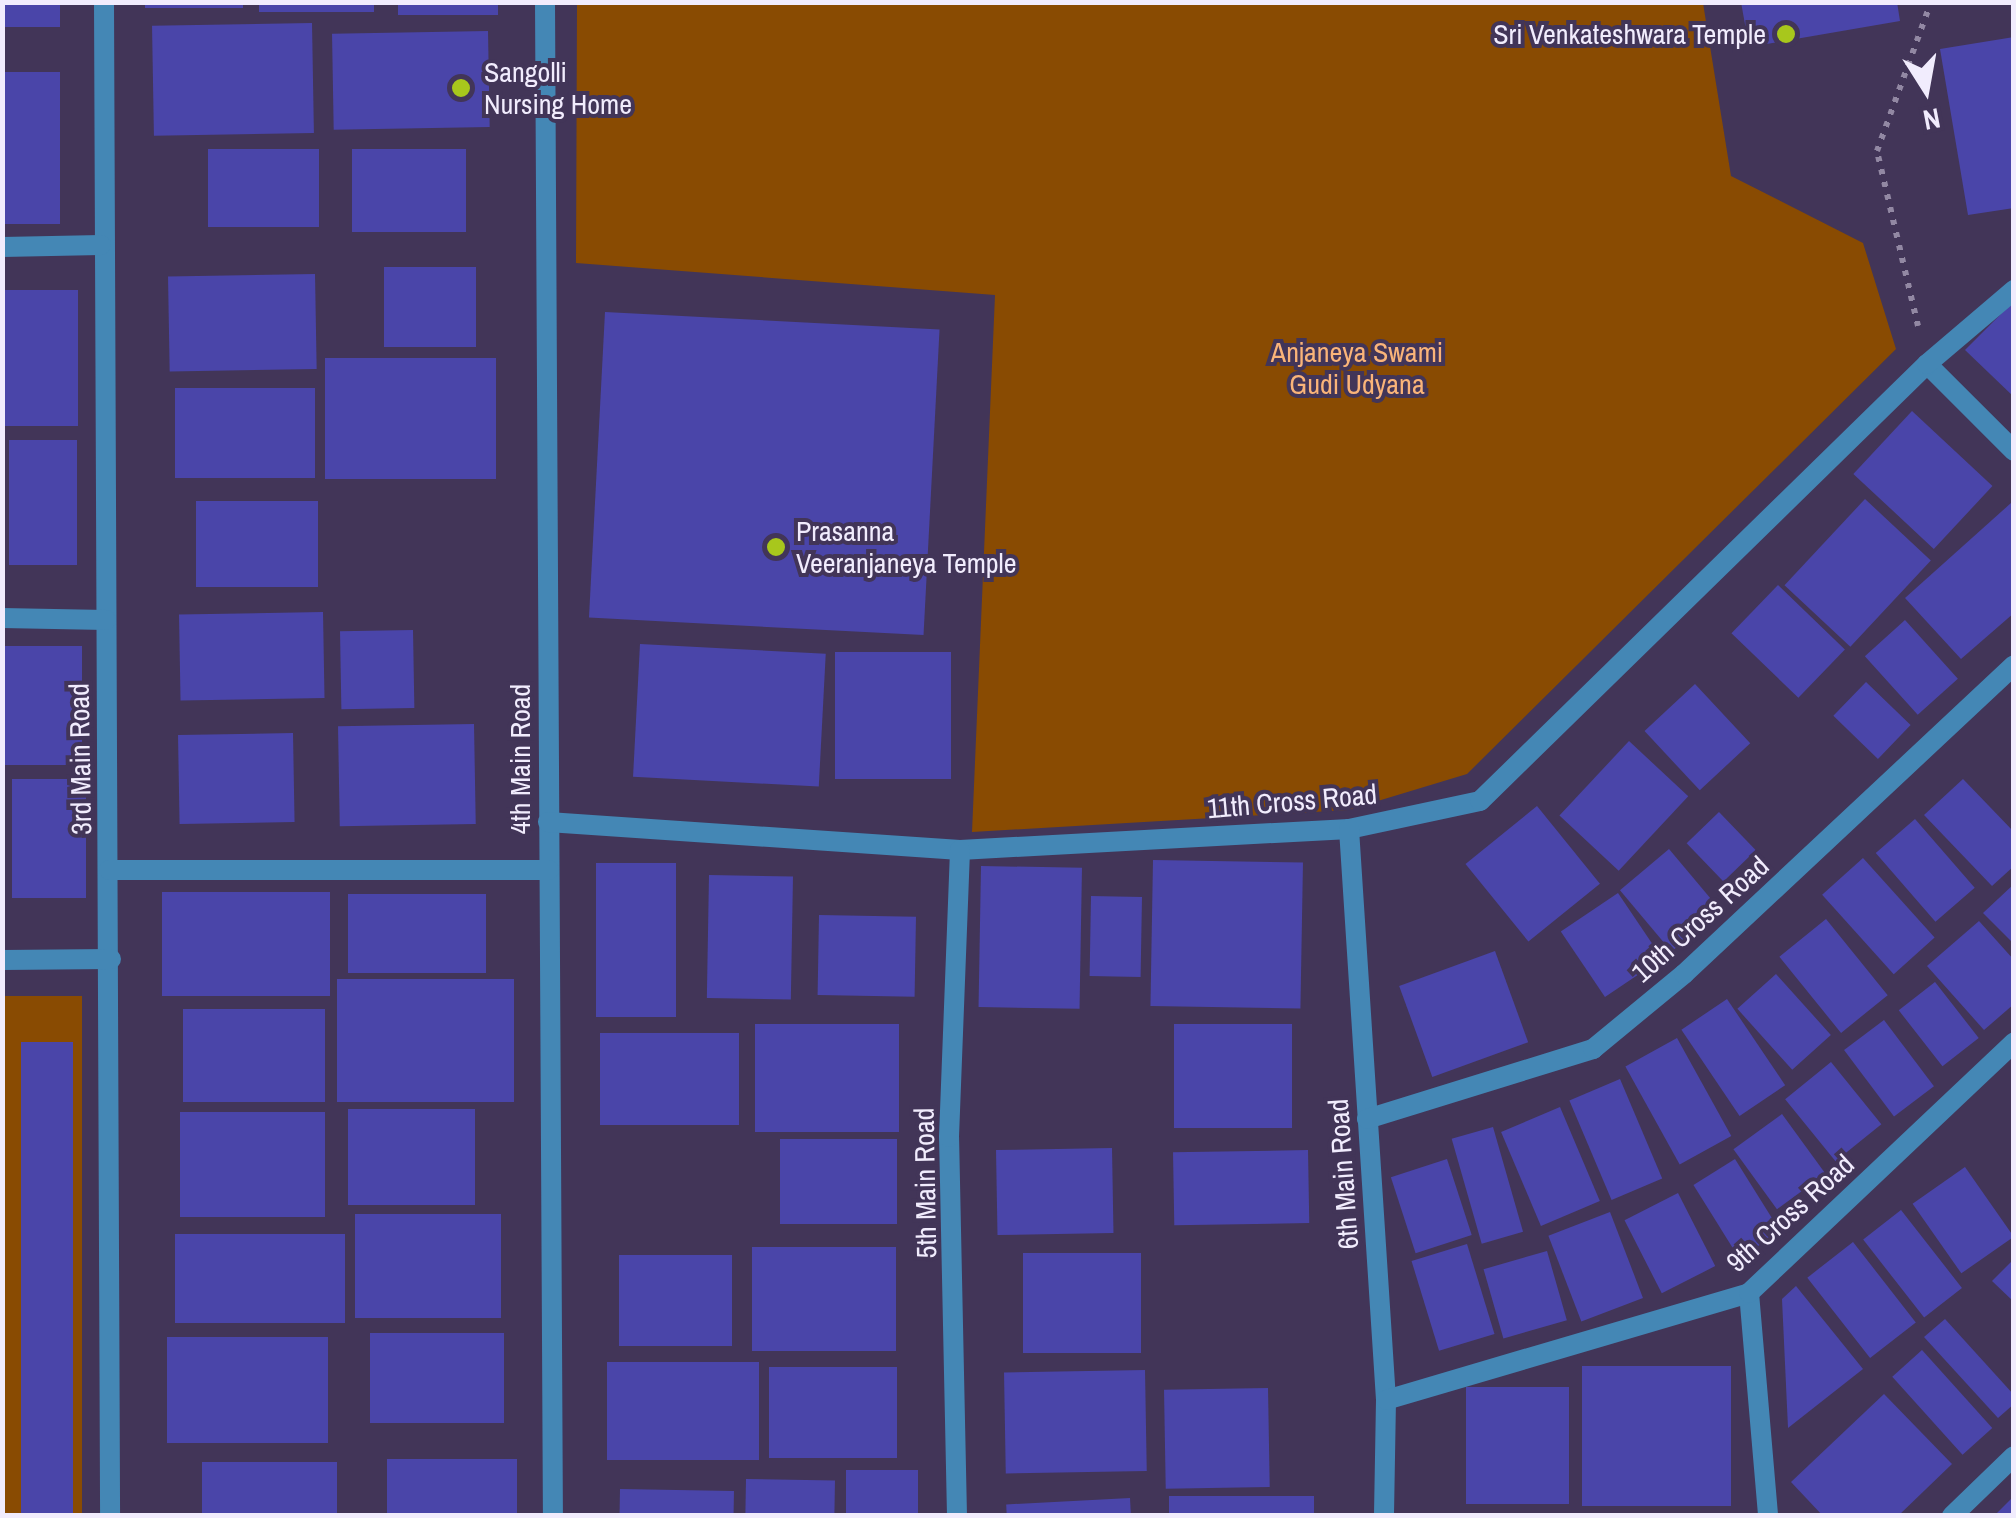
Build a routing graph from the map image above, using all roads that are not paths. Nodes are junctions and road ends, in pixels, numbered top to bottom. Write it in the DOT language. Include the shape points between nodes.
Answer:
graph roads {
  1 [pos="104,2"];
  2 [pos="545,2"];
  3 [pos="102,245"];
  4 [pos="2,248"];
  5 [pos="2014,290"];
  6 [pos="1927,364"];
  7 [pos="2014,451"];
  8 [pos="2,618"];
  9 [pos="106,620"];
  10 [pos="2014,665"];
  11 [pos="548,822"];
  12 [pos="1349,829"];
  13 [pos="960,850"];
  14 [pos="109,870"];
  15 [pos="549,870"];
  16 [pos="110,959"];
  17 [pos="2,960"];
  18 [pos="2014,1042"];
  19 [pos="1367,1120"];
  20 [pos="1750,1293"];
  21 [pos="1386,1400"];
  22 [pos="2014,1456"];
  23 [pos="110,1516"];
  24 [pos="553,1516"];
  25 [pos="957,1516"];
  26 [pos="1384,1516"];
  27 [pos="1768,1516"];
  28 [pos="1952,1516"];
  1 -- 3 [label="street, 3rd Main Road"];
  2 -- 11 [label="street, 4th Main Road"];
  3 -- 4 [label="street"];
  3 -- 9 [label="street, 3rd Main Road"];
  5 -- 6 [label="street, 11th Cross Road"];
  6 -- 7 [label="street"];
  6 -- 12 [label="street, 11th Cross Road" via="1480,801"];
  8 -- 9 [label="street"];
  9 -- 14 [label="street, 3rd Main Road"];
  10 -- 19 [label="street, 10th Cross Road" via="1684,974 1592,1049"];
  11 -- 13 [label="street, 11th Cross Road"];
  11 -- 15 [label="street, 4th Main Road"];
  12 -- 13 [label="street, 11th Cross Road"];
  12 -- 19 [label="street, 6th Main Road"];
  13 -- 25 [label="street, 5th Main Road" via="949,1137"];
  14 -- 15 [label="street"];
  14 -- 16 [label="street, 3rd Main Road"];
  15 -- 24 [label="street, 4th Main Road"];
  16 -- 17 [label="street"];
  16 -- 23 [label="street, 3rd Main Road"];
  18 -- 20 [label="street, 9th Cross Road"];
  19 -- 21 [label="street, 6th Main Road"];
  20 -- 21 [label="street, 9th Cross Road"];
  20 -- 27 [label="street"];
  21 -- 26 [label="street, 6th Main Road"];
  22 -- 28 [label="street"];
}
